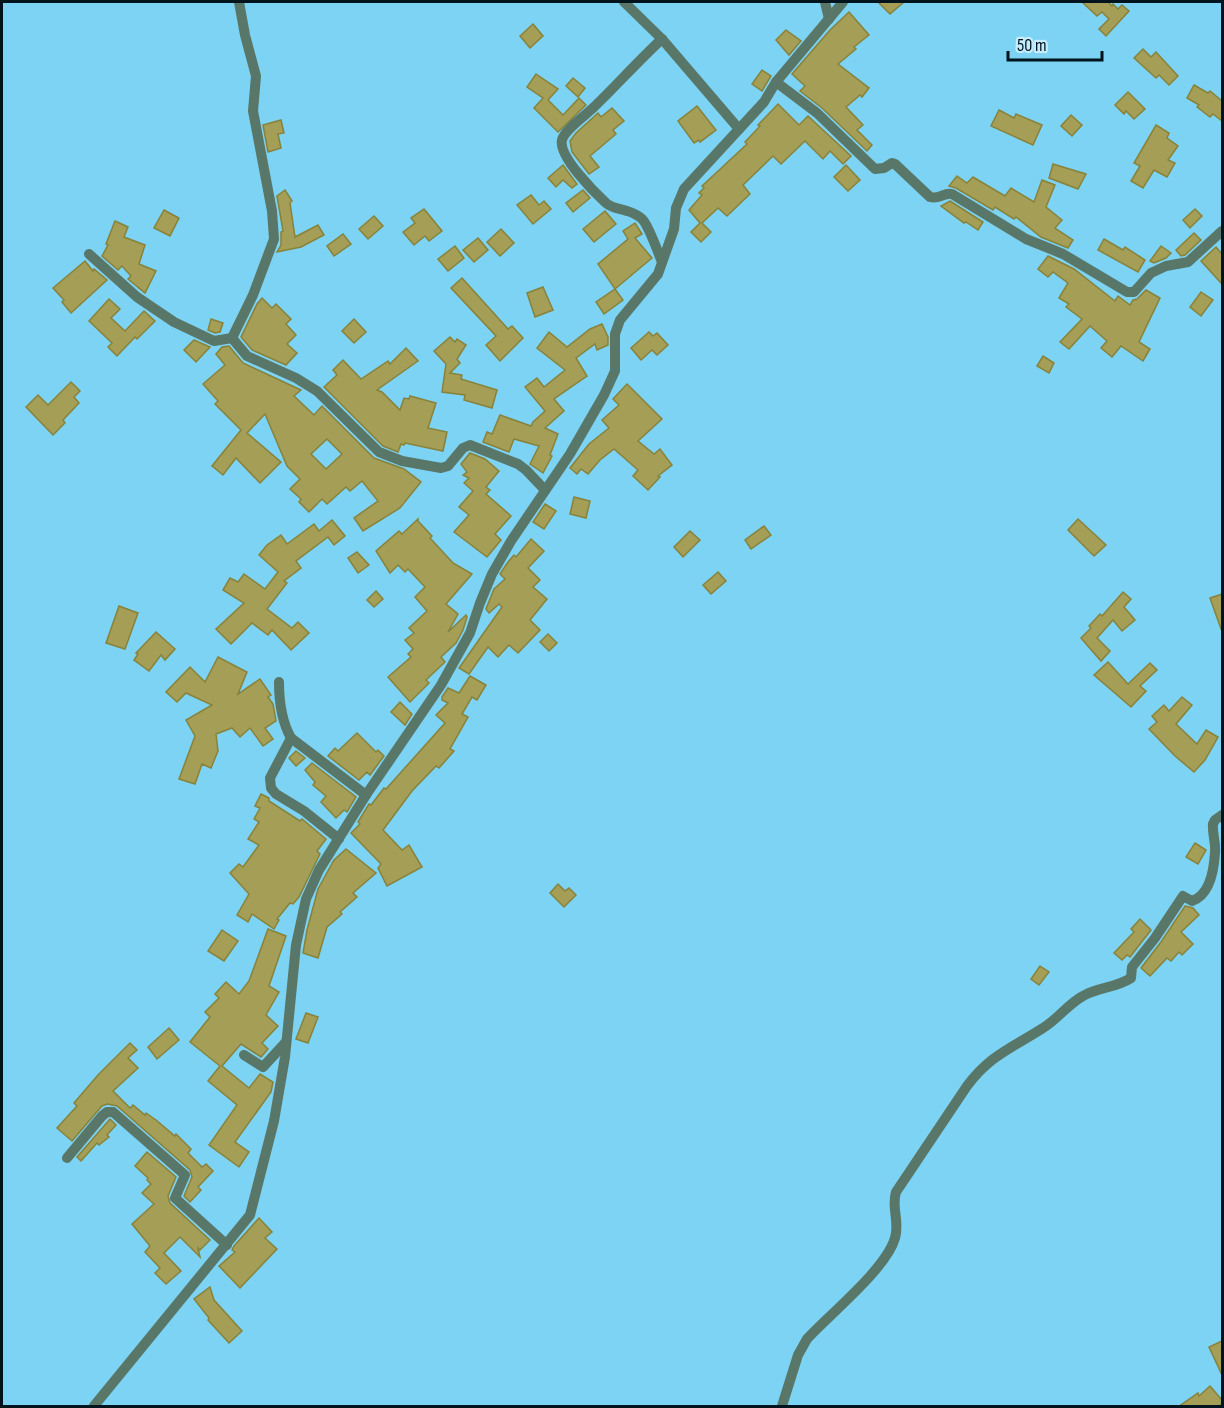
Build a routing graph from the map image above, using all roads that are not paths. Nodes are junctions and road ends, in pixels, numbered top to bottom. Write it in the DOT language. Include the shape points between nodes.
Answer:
graph roads {
  1 [pos="239,2"];
  2 [pos="624,2"];
  3 [pos="825,2"];
  4 [pos="843,2"];
  5 [pos="829,19"];
  6 [pos="662,39"];
  7 [pos="776,82"];
  8 [pos="739,129"];
  9 [pos="1222,231"];
  10 [pos="89,254"];
  11 [pos="662,262"];
  12 [pos="232,338"];
  13 [pos="545,490"];
  14 [pos="279,682"];
  15 [pos="291,738"];
  16 [pos="366,795"];
  17 [pos="1222,815"];
  18 [pos="339,839"];
  19 [pos="286,1041"];
  20 [pos="244,1055"];
  21 [pos="67,1158"];
  22 [pos="227,1245"];
  23 [pos="94,1407"];
  24 [pos="782,1407"];
  1 -- 12 [label="street" via="256,76 253,111 274,239 254,295"];
  2 -- 6 [label="street"];
  3 -- 5 [label="street"];
  4 -- 5 [label="street"];
  5 -- 7 [label="street"];
  6 -- 8 [label="street"];
  6 -- 11 [label="street" via="567,132 561,144 581,177 607,204 642,219"];
  7 -- 8 [label="street"];
  7 -- 9 [label="street" via="817,113 875,169 895,164 930,197 952,194 1026,239 1063,254 1127,292 1134,292 1144,278 1158,269 1188,262"];
  8 -- 11 [label="street" via="684,189"];
  10 -- 12 [label="street" via="137,297 174,322 214,341"];
  11 -- 13 [label="street" via="658,274 620,320 615,334 615,371 570,454"];
  12 -- 13 [label="street" via="248,356 317,391 379,452 441,468 470,445 518,464"];
  13 -- 16 [label="street" via="492,574 470,633 441,685"];
  14 -- 15 [label="street" via="279,704"];
  15 -- 16 [label="street"];
  15 -- 18 [label="street" via="270,778 271,788"];
  16 -- 18 [label="street"];
  17 -- 24 [label="street" via="1213,824 1215,852 1206,890 1192,901 1183,896 1132,968 1131,978 1074,1001 1045,1027 1004,1050 967,1086 896,1192 896,1235 886,1257 807,1339"];
  18 -- 19 [label="street" via="306,899 296,945"];
  19 -- 20 [label="street" via="263,1067"];
  19 -- 22 [label="street" via="274,1121 252,1210"];
  21 -- 22 [label="street" via="102,1116 113,1112 185,1175 176,1199"];
  22 -- 23 [label="street"];
}
